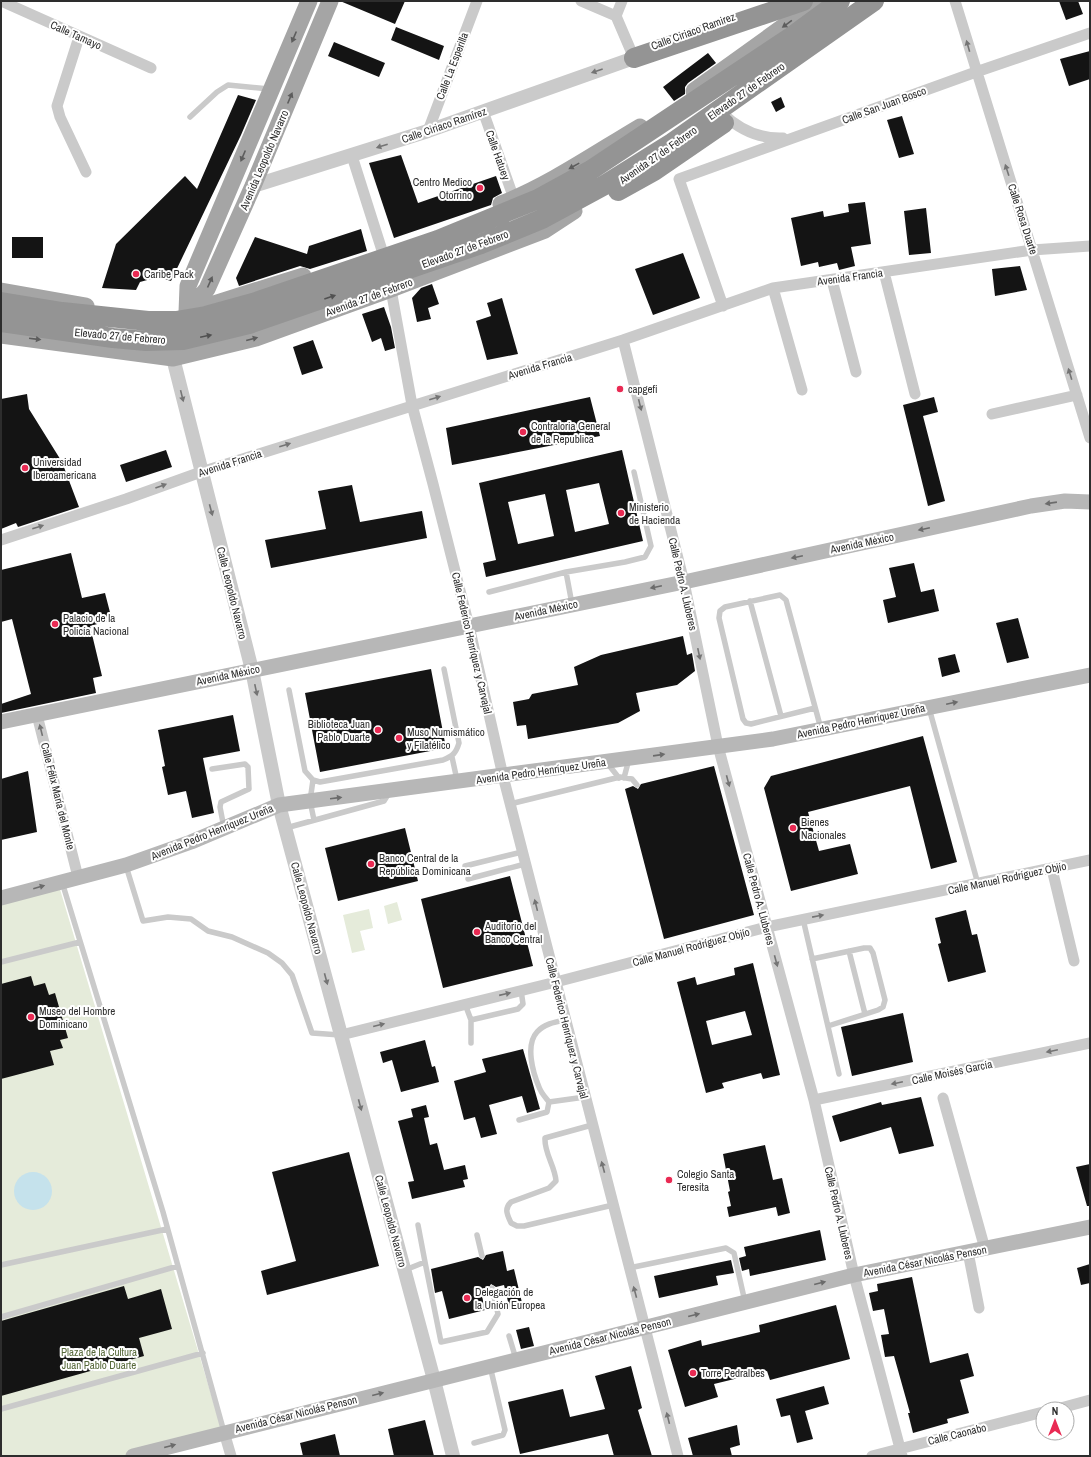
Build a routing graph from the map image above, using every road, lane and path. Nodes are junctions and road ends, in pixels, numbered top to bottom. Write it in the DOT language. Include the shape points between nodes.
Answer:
graph roads {
  1 [pos="1,1"];
  2 [pos="310,1"];
  3 [pos="477,1"];
  4 [pos="581,1"];
  5 [pos="622,1"];
  6 [pos="777,1"];
  7 [pos="803,1"];
  8 [pos="819,1"];
  9 [pos="840,1"];
  10 [pos="874,1"];
  11 [pos="881,1"];
  12 [pos="955,1"];
  13 [pos="325,3"];
  14 [pos="616,16"];
  15 [pos="1090,33"];
  16 [pos="79,37"];
  17 [pos="634,58"];
  18 [pos="151,68"];
  19 [pos="976,72"];
  20 [pos="272,89"];
  21 [pos="482,111"];
  22 [pos="720,111"];
  23 [pos="190,117"];
  24 [pos="428,131"];
  25 [pos="789,138"];
  26 [pos="352,156"];
  27 [pos="86,172"];
  28 [pos="253,186"];
  29 [pos="514,199"];
  30 [pos="545,230"];
  31 [pos="1090,246"];
  32 [pos="1032,250"];
  33 [pos="383,251"];
  34 [pos="884,272"];
  35 [pos="832,280"];
  36 [pos="773,288"];
  37 [pos="391,289"];
  38 [pos="1,291"];
  39 [pos="1,302"];
  40 [pos="75,304"];
  41 [pos="723,306"];
  42 [pos="187,312"];
  43 [pos="1,322"];
  44 [pos="1,335"];
  45 [pos="623,340"];
  46 [pos="69,344"];
  47 [pos="173,358"];
  48 [pos="856,372"];
  49 [pos="802,390"];
  50 [pos="915,394"];
  51 [pos="1077,395"];
  52 [pos="412,405"];
  53 [pos="992,414"];
  54 [pos="1090,438"];
  55 [pos="201,472"];
  56 [pos="634,472"];
  57 [pos="1090,502"];
  58 [pos="1,540"];
  59 [pos="566,572"];
  60 [pos="684,582"];
  61 [pos="489,592"];
  62 [pos="750,601"];
  63 [pos="572,604"];
  64 [pos="469,626"];
  65 [pos="444,669"];
  66 [pos="252,670"];
  67 [pos="1090,675"];
  68 [pos="289,690"];
  69 [pos="929,707"];
  70 [pos="815,708"];
  71 [pos="37,715"];
  72 [pos="781,716"];
  73 [pos="1,722"];
  74 [pos="821,730"];
  75 [pos="718,746"];
  76 [pos="452,757"];
  77 [pos="629,759"];
  78 [pos="606,762"];
  79 [pos="212,769"];
  80 [pos="503,776"];
  81 [pos="622,778"];
  82 [pos="312,780"];
  83 [pos="458,782"];
  84 [pos="637,785"];
  85 [pos="391,791"];
  86 [pos="310,801"];
  87 [pos="510,804"];
  88 [pos="279,805"];
  89 [pos="314,820"];
  90 [pos="224,828"];
  91 [pos="286,828"];
  92 [pos="522,852"];
  93 [pos="1090,860"];
  94 [pos="525,864"];
  95 [pos="126,865"];
  96 [pos="465,866"];
  97 [pos="1052,869"];
  98 [pos="78,877"];
  99 [pos="468,878"];
  100 [pos="61,881"];
  101 [pos="978,884"];
  102 [pos="1,898"];
  103 [pos="803,919"];
  104 [pos="766,927"];
  105 [pos="80,942"];
  106 [pos="849,950"];
  107 [pos="812,959"];
  108 [pos="1074,961"];
  109 [pos="1,962"];
  110 [pos="556,982"];
  111 [pos="521,990"];
  112 [pos="465,1004"];
  113 [pos="865,1014"];
  114 [pos="471,1020"];
  115 [pos="565,1020"];
  116 [pos="828,1026"];
  117 [pos="341,1035"];
  118 [pos="471,1043"];
  119 [pos="1090,1043"];
  120 [pos="839,1074"];
  121 [pos="585,1098"];
  122 [pos="943,1098"];
  123 [pos="814,1100"];
  124 [pos="549,1102"];
  125 [pos="519,1120"];
  126 [pos="592,1125"];
  127 [pos="613,1205"];
  128 [pos="418,1225"];
  129 [pos="1090,1227"];
  130 [pos="166,1229"];
  131 [pos="477,1236"];
  132 [pos="985,1249"];
  133 [pos="968,1252"];
  134 [pos="482,1256"];
  135 [pos="425,1262"];
  136 [pos="1,1265"];
  137 [pos="178,1266"];
  138 [pos="629,1268"];
  139 [pos="404,1270"];
  140 [pos="854,1275"];
  141 [pos="492,1288"];
  142 [pos="745,1302"];
  143 [pos="979,1308"];
  144 [pos="1,1317"];
  145 [pos="645,1328"];
  146 [pos="509,1336"];
  147 [pos="203,1353"];
  148 [pos="516,1360"];
  149 [pos="490,1366"];
  150 [pos="434,1380"];
  151 [pos="1090,1400"];
  152 [pos="1075,1404"];
  153 [pos="1,1409"];
  154 [pos="1035,1414"];
  155 [pos="224,1432"];
  156 [pos="474,1443"];
  157 [pos="901,1452"];
  158 [pos="134,1456"];
  159 [pos="231,1456"];
  160 [pos="453,1456"];
  161 [pos="678,1456"];
  162 [pos="872,1456"];
  1 -- 16 [label="street, Calle Tamayo"];
  2 -- 20 [label="main road, Avenida Leopoldo Navarro, one-way"];
  3 -- 24 [label="street, Calle La Esperilla"];
  4 -- 14 [label="street"];
  5 -- 14 [label="street"];
  6 -- 17 [label="street, Calle Ciriaco Ramirez" via="652,46"];
  7 -- 17 [label="highway"];
  8 -- 29 [label="main road, one-way" via="661,114"];
  9 -- 39 [label="highway, Elevado 27 de Febrero" via="591,170 538,199 438,240 253,303 176,321 148,321 62,312"];
  10 -- 30 [label="highway" via="731,118 654,171"];
  43 -- 10 [label="highway, Elevado 27 de Febrero, one-way" via="113,338 146,341 183,340 249,324 481,244 542,219 603,186 672,143"];
  11 -- 22 [label="main road, Avenida 27 de Febrero"];
  19 -- 12 [label="street, Calle Rosa Duarte, one-way"];
  28 -- 13 [label="main road, Avenida Leopoldo Navarro, one-way"];
  14 -- 17 [label="street"];
  15 -- 19 [label="street, Calle San Juan Bosco"];
  16 -- 18 [label="street, Calle Tamayo"];
  16 -- 27 [label="street" via="56,106"];
  17 -- 21 [label="street, Calle Ciriaco Ramírez, one-way"];
  19 -- 25 [label="street, Calle San Juan Bosco"];
  32 -- 19 [label="street, Calle Rosa Duarte, one-way"];
  20 -- 23 [label="lane" via="228,85"];
  20 -- 42 [label="main road, Avenida Leopoldo Navarro, one-way" via="188,286"];
  21 -- 24 [label="street, Calle Ciriaco Ramírez"];
  21 -- 29 [label="street, Calle Hatuey"];
  22 -- 25 [label="street" via="731,122 751,133 774,139"];
  22 -- 30 [label="main road, Avenida 27 de Febrero" via="640,169"];
  24 -- 26 [label="street, Calle Ciriaco Ramírez, one-way"];
  25 -- 41 [label="street, Calle San Juan Bosco" via="679,179"];
  26 -- 28 [label="street, Calle Ciriaco Ramírez"];
  26 -- 33 [label="street, Calle Federico Henríquez y Carvajal"];
  42 -- 28 [label="main road, Avenida Leopoldo Navarro, one-way" via="207,289"];
  29 -- 33 [label="main road"];
  30 -- 37 [label="main road, Avenida 27 de Febrero"];
  31 -- 32 [label="street, Avenida Francia"];
  32 -- 34 [label="street, Avenida Francia"];
  51 -- 32 [label="street, Calle Rosa Duarte, one-way"];
  33 -- 37 [label="street, Calle Federico Henríquez y Carvajal"];
  33 -- 42 [label="main road"];
  34 -- 35 [label="street, Avenida Francia"];
  34 -- 50 [label="street"];
  35 -- 36 [label="street, Avenida Francia"];
  35 -- 48 [label="street"];
  36 -- 41 [label="street, Avenida Francia"];
  36 -- 49 [label="street"];
  47 -- 37 [label="main road, Avenida 27 de Febrero, one-way" via="256,338"];
  37 -- 52 [label="street, Calle Federico Henríquez y Carvajal"];
  38 -- 40 [label="main road"];
  40 -- 42 [label="main road" via="150,315"];
  40 -- 46 [label="main road" via="88,311 148,320 159,326 162,337 155,346 146,348 83,342"];
  41 -- 45 [label="street, Avenida Francia"];
  42 -- 47 [label="main road, Avenida Leopoldo Navarro"];
  44 -- 46 [label="main road, Avenida 27 de Febrero, one-way"];
  52 -- 45 [label="street, Avenida Francia, one-way"];
  45 -- 60 [label="street, Calle Pedro A. Lluberes, one-way"];
  46 -- 47 [label="main road, Avenida 27 de Febrero"];
  47 -- 55 [label="street, Calle Leopoldo Navarro, one-way"];
  51 -- 53 [label="street"];
  51 -- 54 [label="street, Calle Rosa Duarte"];
  55 -- 52 [label="street, Avenida Francia, one-way"];
  52 -- 64 [label="street, Calle Federico Henríquez y Carvajal"];
  58 -- 55 [label="street, Avenida Francia, one-way"];
  55 -- 66 [label="street, Calle Leopoldo Navarro, one-way"];
  56 -- 59 [label="lane" via="651,546 645,557"];
  57 -- 60 [label="main road, Avenida México, one-way" via="1065,501 1032,506"];
  59 -- 61 [label="lane"];
  59 -- 63 [label="lane"];
  60 -- 63 [label="main road, Avenida México, one-way"];
  60 -- 75 [label="street, Calle Pedro A. Lluberes, one-way"];
  62 -- 70 [label="lane" via="780,595 786,600"];
  62 -- 72 [label="lane"];
  62 -- 72 [label="lane" via="725,607 720,611 719,618 743,719 751,724"];
  63 -- 64 [label="main road, Avenida México"];
  64 -- 66 [label="main road, Avenida México"];
  64 -- 80 [label="street, Calle Federico Henríquez y Carvajal"];
  65 -- 76 [label="lane" via="459,743"];
  66 -- 71 [label="main road, Avenida México"];
  66 -- 88 [label="street, Calle Leopoldo Navarro, one-way"];
  69 -- 67 [label="main road, Avenida Pedro Henríquez Ureña, one-way"];
  68 -- 82 [label="lane" via="305,771"];
  69 -- 74 [label="main road, Avenida Pedro Henríquez Ureña"];
  69 -- 101 [label="lane"];
  70 -- 72 [label="lane"];
  70 -- 74 [label="lane"];
  71 -- 73 [label="main road, Avenida México"];
  98 -- 71 [label="street, Calle Félix María del Monte, one-way"];
  74 -- 75 [label="main road, Avenida Pedro Henríquez Ureña"];
  77 -- 75 [label="main road, Avenida Pedro Henríquez Ureña, one-way"];
  75 -- 104 [label="street, Calle Pedro A. Lluberes, one-way"];
  76 -- 82 [label="lane" via="320,782"];
  76 -- 83 [label="lane"];
  77 -- 78 [label="main road, Avenida Pedro Henríquez Ureña"];
  77 -- 81 [label="lane"];
  78 -- 80 [label="main road, Avenida Pedro Henríquez Ureña"];
  78 -- 81 [label="lane"];
  79 -- 90 [label="lane" via="239,764 248,767 249,789 221,802"];
  80 -- 83 [label="main road, Avenida Pedro Henríquez Ureña"];
  80 -- 87 [label="street, Calle Federico Henríquez y Carvajal"];
  81 -- 84 [label="lane" via="632,779"];
  81 -- 87 [label="lane"];
  82 -- 86 [label="lane"];
  83 -- 85 [label="main road, Avenida Pedro Henríquez Ureña"];
  86 -- 85 [label="main road, Avenida Pedro Henríquez Ureña, one-way"];
  85 -- 89 [label="lane" via="384,801"];
  86 -- 88 [label="main road, Avenida Pedro Henríquez Ureña"];
  86 -- 89 [label="lane"];
  87 -- 92 [label="street, Calle Federico Henríquez y Carvajal"];
  88 -- 90 [label="main road, Avenida Pedro Henríquez Ureña"];
  88 -- 91 [label="street, Calle Leopoldo Navarro"];
  89 -- 91 [label="lane"];
  90 -- 95 [label="main road, Avenida Pedro Henríquez Ureña"];
  91 -- 117 [label="street, Calle Leopoldo Navarro, one-way"];
  92 -- 94 [label="street, Calle Federico Henríquez y Carvajal"];
  92 -- 96 [label="lane"];
  93 -- 97 [label="street, Calle Manuel Rodríguez Objío"];
  94 -- 99 [label="lane"];
  110 -- 94 [label="street, Calle Federico Henríquez y Carvajal, one-way"];
  95 -- 98 [label="main road, Avenida Pedro Henríquez Ureña"];
  95 -- 117 [label="lane" via="143,921 168,917 191,919 208,930 232,937 268,953 282,963 292,975 312,1033"];
  97 -- 101 [label="street, Calle Manuel Rodríguez Objío"];
  97 -- 108 [label="street"];
  98 -- 100 [label="main road, Avenida Pedro Henríquez Ureña"];
  102 -- 100 [label="main road, Avenida Pedro Henríquez Ureña, one-way"];
  100 -- 105 [label="lane"];
  103 -- 101 [label="street, Calle Manuel Rodríguez Objío, one-way"];
  103 -- 104 [label="street, Calle Manuel Rodríguez Objío"];
  103 -- 107 [label="lane"];
  104 -- 110 [label="street, Calle Manuel Rodríguez Objío"];
  104 -- 123 [label="street, Calle Pedro A. Lluberes, one-way"];
  105 -- 109 [label="lane"];
  105 -- 130 [label="lane" via="163,1212"];
  106 -- 107 [label="lane"];
  106 -- 113 [label="lane"];
  106 -- 113 [label="lane" via="870,948 885,1000 883,1007"];
  107 -- 116 [label="lane"];
  110 -- 111 [label="street, Calle Manuel Rodríguez Objío"];
  110 -- 115 [label="street, Calle Federico Henríquez y Carvajal"];
  112 -- 111 [label="street, Calle Manuel Rodríguez Objío, one-way"];
  111 -- 114 [label="lane" via="523,1004 518,1009"];
  112 -- 114 [label="lane"];
  117 -- 112 [label="street, Calle Manuel Rodríguez Objío, one-way"];
  113 -- 116 [label="lane"];
  114 -- 118 [label="lane"];
  115 -- 121 [label="street, Calle Federico Henríquez y Carvajal"];
  115 -- 124 [label="lane" via="549,1024 536,1033 531,1046 539,1088"];
  116 -- 120 [label="lane"];
  117 -- 139 [label="street, Calle Leopoldo Navarro, one-way"];
  119 -- 123 [label="street, Calle Moisés García, one-way"];
  121 -- 124 [label="lane"];
  121 -- 126 [label="street, Calle Federico Henríquez y Carvajal"];
  122 -- 132 [label="street"];
  123 -- 140 [label="street, Calle Pedro A. Lluberes"];
  124 -- 125 [label="lane" via="547,1112"];
  127 -- 126 [label="street, Calle Federico Henríquez y Carvajal, one-way"];
  126 -- 127 [label="lane" via="546,1138 545,1144 556,1181 549,1188 511,1202 506,1211 511,1223 524,1226"];
  127 -- 138 [label="street, Calle Federico Henríquez y Carvajal"];
  128 -- 135 [label="lane"];
  129 -- 132 [label="main road, Avenida César Nicolás Penson"];
  130 -- 136 [label="lane"];
  130 -- 137 [label="lane"];
  131 -- 134 [label="lane"];
  132 -- 133 [label="main road, Avenida César Nicolás Penson"];
  133 -- 140 [label="main road, Avenida César Nicolás Penson"];
  133 -- 143 [label="street"];
  135 -- 139 [label="lane"];
  135 -- 141 [label="lane" via="441,1342 487,1332 498,1314"];
  137 -- 144 [label="lane"];
  137 -- 147 [label="lane"];
  138 -- 142 [label="lane" via="726,1248 734,1252"];
  145 -- 138 [label="street, Calle Federico Henríquez y Carvajal, one-way"];
  139 -- 150 [label="street, Calle Leopoldo Navarro"];
  142 -- 140 [label="main road, Avenida César Nicolás Penson, one-way"];
  140 -- 157 [label="street, Calle Pedro A. Lluberes"];
  145 -- 142 [label="main road, Avenida César Nicolás Penson, one-way"];
  145 -- 148 [label="main road, Avenida César Nicolás Penson"];
  161 -- 145 [label="street, Calle Federico Henríquez y Carvajal, one-way"];
  146 -- 148 [label="lane"];
  147 -- 153 [label="lane"];
  147 -- 155 [label="lane"];
  148 -- 149 [label="main road, Avenida César Nicolás Penson"];
  149 -- 150 [label="main road, Avenida César Nicolás Penson"];
  149 -- 156 [label="lane" via="505,1430 503,1435"];
  155 -- 150 [label="main road, Avenida César Nicolás Penson, one-way"];
  150 -- 160 [label="street, Calle Leopoldo Navarro"];
  151 -- 152 [label="street"];
  154 -- 157 [label="street, Calle Caonabo"];
  158 -- 155 [label="main road, Avenida César Nicolás Penson, one-way"];
  155 -- 159 [label="street"];
  157 -- 162 [label="street, Calle Caonabo"];
}
